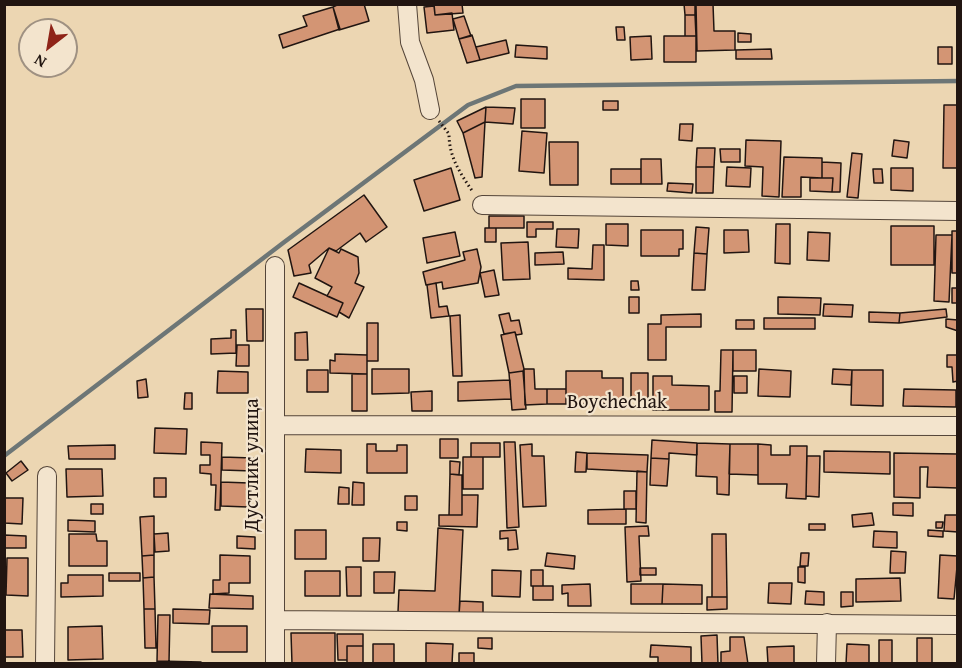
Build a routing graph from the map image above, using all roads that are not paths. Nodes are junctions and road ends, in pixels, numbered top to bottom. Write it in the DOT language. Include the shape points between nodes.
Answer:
graph roads {
  1 [pos="407,4"];
  2 [pos="430,111"];
  3 [pos="482,205"];
  4 [pos="957,211"];
  5 [pos="275,266"];
  6 [pos="276,425"];
  7 [pos="957,426"];
  8 [pos="47,476"];
  9 [pos="275,620"];
  10 [pos="827,623"];
  11 [pos="957,625"];
  12 [pos="45,663"];
  13 [pos="275,663"];
  14 [pos="826,663"];
  1 -- 2 [label="street" via="410,42"];
  3 -- 4 [label="street"];
  5 -- 6 [label="street, Дустлик улица"];
  6 -- 7 [label="street, Boychechak"];
  6 -- 9 [label="street, Дустлик улица"];
  8 -- 12 [label="street"];
  9 -- 10 [label="street"];
  9 -- 13 [label="street, Дустлик улица"];
  10 -- 11 [label="street"];
  10 -- 14 [label="street"];
}
